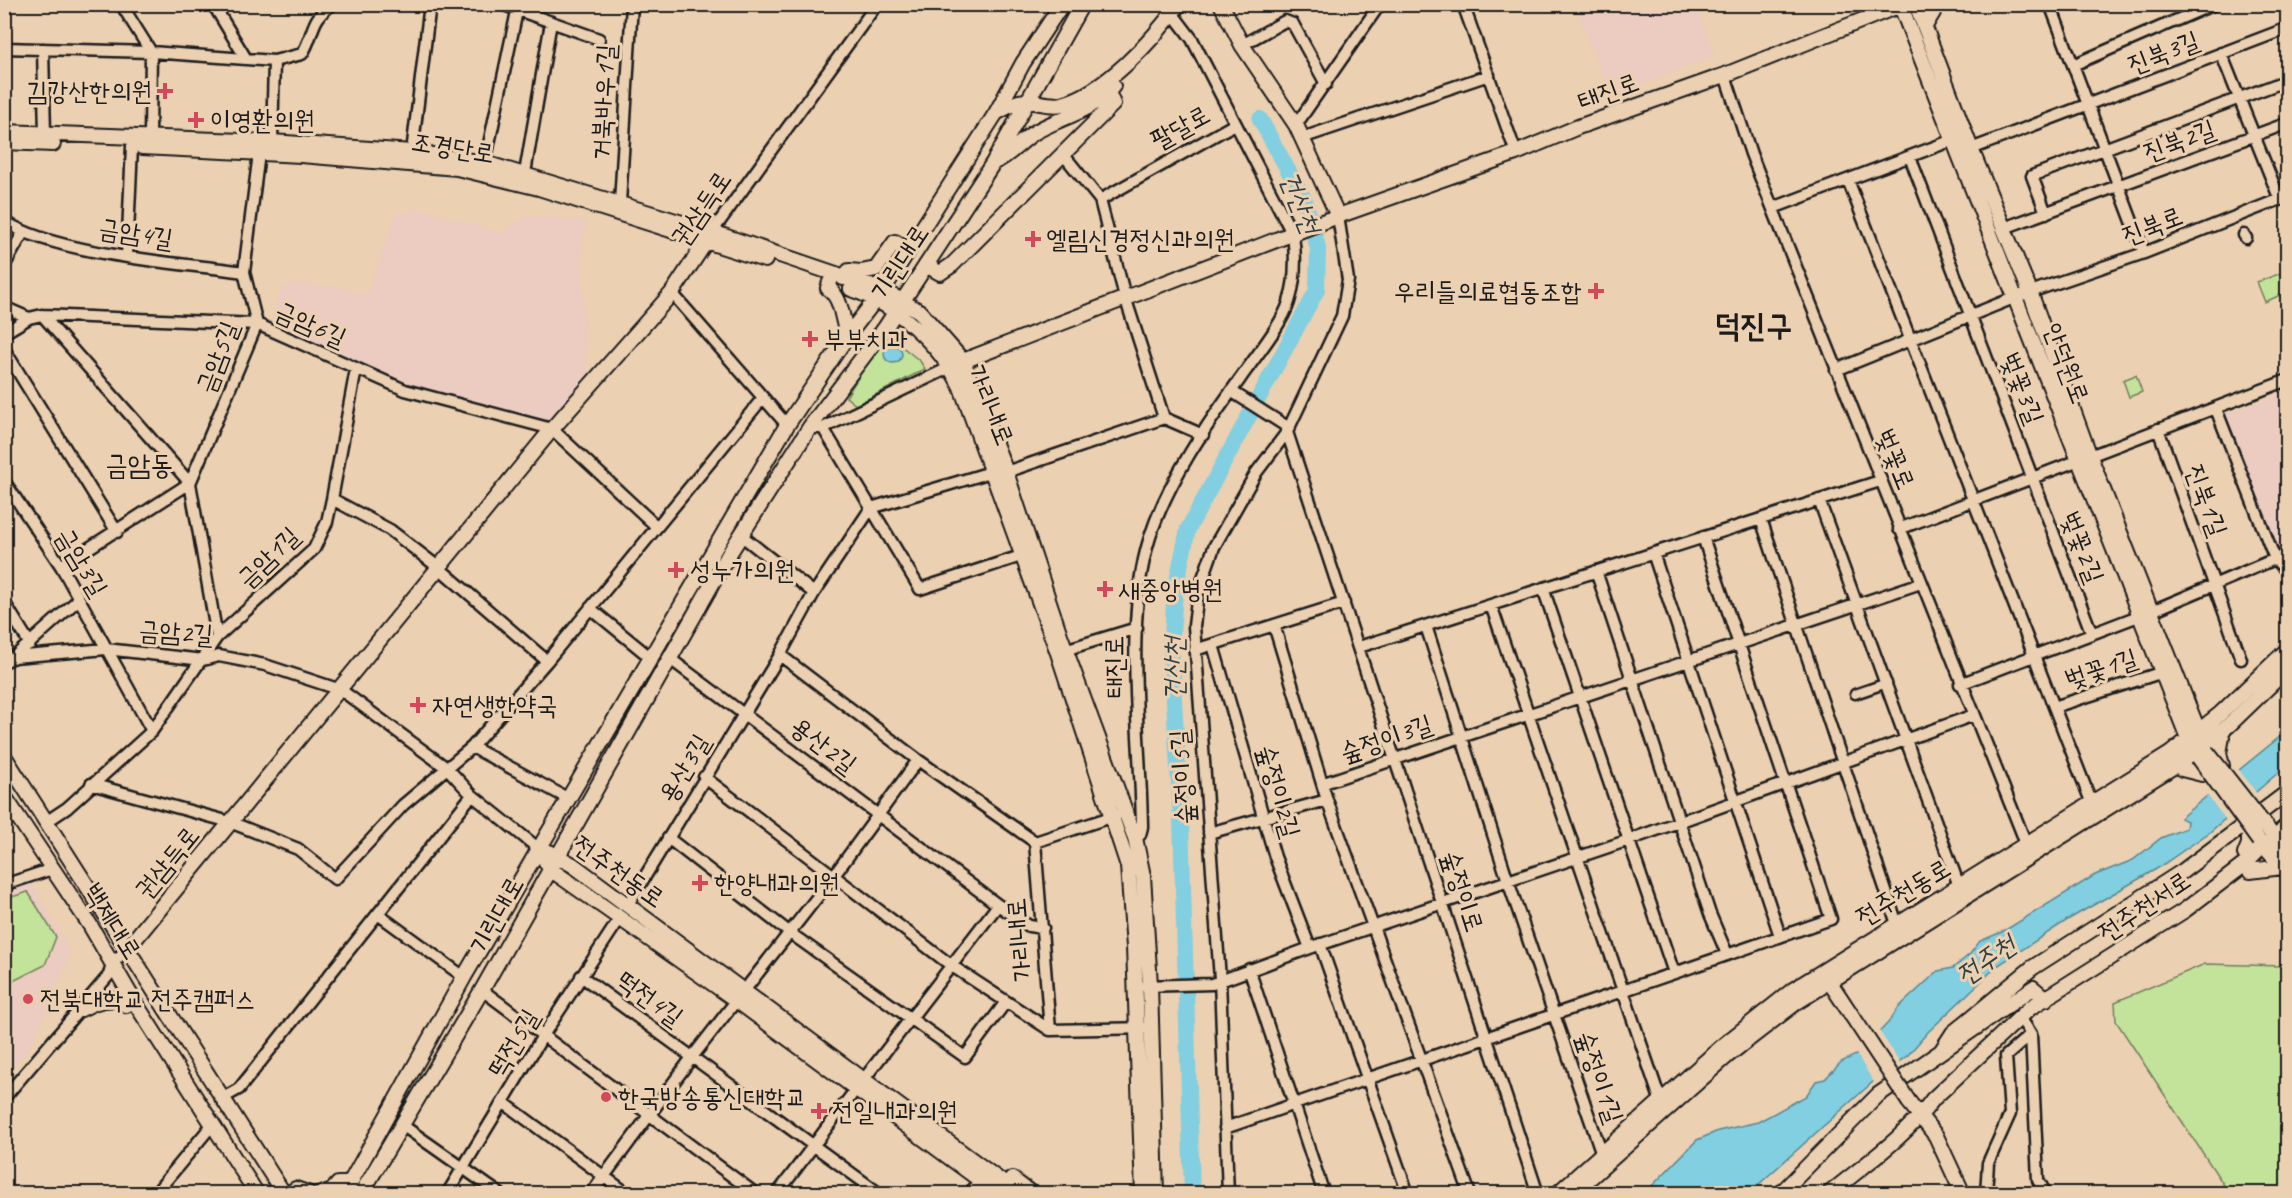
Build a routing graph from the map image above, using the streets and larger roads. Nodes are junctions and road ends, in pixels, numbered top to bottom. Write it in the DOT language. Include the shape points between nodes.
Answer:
graph roads {
  1 [pos="121,4"];
  2 [pos="213,4"];
  3 [pos="333,4"];
  4 [pos="430,4"];
  5 [pos="501,4"];
  6 [pos="632,4"];
  7 [pos="1062,4"];
  8 [pos="1082,4"];
  9 [pos="1221,4"];
  10 [pos="1380,4"];
  11 [pos="1463,4"];
  12 [pos="1916,4"];
  13 [pos="1938,4"];
  14 [pos="2050,4"];
  15 [pos="2214,4"];
  16 [pos="877,5"];
  17 [pos="1901,5"];
  18 [pos="1176,9"];
  19 [pos="517,10"];
  20 [pos="1866,11"];
  21 [pos="551,22"];
  22 [pos="1925,26"];
  23 [pos="2288,28"];
  24 [pos="599,39"];
  25 [pos="1242,45"];
  26 [pos="4,48"];
  27 [pos="43,50"];
  28 [pos="151,52"];
  29 [pos="2221,53"];
  30 [pos="245,57"];
  31 [pos="274,61"];
  32 [pos="2073,65"];
  33 [pos="1113,75"];
  34 [pos="1489,75"];
  35 [pos="1725,75"];
  36 [pos="2288,80"];
  37 [pos="1326,84"];
  38 [pos="1108,92"];
  39 [pos="2239,97"];
  40 [pos="1026,101"];
  41 [pos="2088,105"];
  42 [pos="996,113"];
  43 [pos="2288,123"];
  44 [pos="1235,124"];
  45 [pos="1296,125"];
  46 [pos="4,132"];
  47 [pos="45,134"];
  48 [pos="2254,136"];
  49 [pos="150,137"];
  50 [pos="1302,138"];
  51 [pos="1953,140"];
  52 [pos="4,142"];
  53 [pos="272,142"];
  54 [pos="132,146"];
  55 [pos="2105,148"];
  56 [pos="1971,149"];
  57 [pos="412,152"];
  58 [pos="259,153"];
  59 [pos="1516,153"];
  60 [pos="1063,154"];
  61 [pos="1910,157"];
  62 [pos="485,163"];
  63 [pos="993,163"];
  64 [pos="525,173"];
  65 [pos="1848,180"];
  66 [pos="2119,186"];
  67 [pos="2284,198"];
  68 [pos="1100,200"];
  69 [pos="620,203"];
  70 [pos="1773,208"];
  71 [pos="2046,213"];
  72 [pos="1334,218"];
  73 [pos="4,221"];
  74 [pos="2004,228"];
  75 [pos="22,233"];
  76 [pos="1297,233"];
  77 [pos="710,237"];
  78 [pos="907,250"];
  79 [pos="2144,253"];
  80 [pos="127,256"];
  81 [pos="926,265"];
  82 [pos="4,266"];
  83 [pos="244,272"];
  84 [pos="836,280"];
  85 [pos="2030,292"];
  86 [pos="672,293"];
  87 [pos="879,295"];
  88 [pos="1125,297"];
  89 [pos="2016,297"];
  90 [pos="898,306"];
  91 [pos="4,307"];
  92 [pos="42,315"];
  93 [pos="1971,316"];
  94 [pos="28,318"];
  95 [pos="257,324"];
  96 [pos="4,333"];
  97 [pos="848,335"];
  98 [pos="1911,342"];
  99 [pos="4,349"];
  100 [pos="957,364"];
  101 [pos="357,369"];
  102 [pos="1836,370"];
  103 [pos="2288,380"];
  104 [pos="1234,394"];
  105 [pos="762,399"];
  106 [pos="2216,409"];
  107 [pos="1164,418"];
  108 [pos="787,425"];
  109 [pos="817,428"];
  110 [pos="552,429"];
  111 [pos="2158,429"];
  112 [pos="1288,430"];
  113 [pos="1203,435"];
  114 [pos="2083,456"];
  115 [pos="991,472"];
  116 [pos="1006,472"];
  117 [pos="2032,477"];
  118 [pos="4,481"];
  119 [pos="1880,481"];
  120 [pos="190,483"];
  121 [pos="332,499"];
  122 [pos="1819,500"];
  123 [pos="1973,502"];
  124 [pos="871,508"];
  125 [pos="1761,519"];
  126 [pos="656,526"];
  127 [pos="1899,529"];
  128 [pos="117,531"];
  129 [pos="742,536"];
  130 [pos="1703,537"];
  131 [pos="1653,553"];
  132 [pos="1027,554"];
  133 [pos="2275,559"];
  134 [pos="61,566"];
  135 [pos="438,567"];
  136 [pos="1596,572"];
  137 [pos="2288,572"];
  138 [pos="1921,583"];
  139 [pos="2214,585"];
  140 [pos="1544,588"];
  141 [pos="814,593"];
  142 [pos="79,599"];
  143 [pos="4,603"];
  144 [pos="1344,603"];
  145 [pos="1858,604"];
  146 [pos="1491,605"];
  147 [pos="590,608"];
  148 [pos="2146,613"];
  149 [pos="1797,625"];
  150 [pos="1274,626"];
  151 [pos="1426,626"];
  152 [pos="1137,628"];
  153 [pos="2092,634"];
  154 [pos="217,637"];
  155 [pos="30,644"];
  156 [pos="1739,644"];
  157 [pos="1213,645"];
  158 [pos="1359,647"];
  159 [pos="106,649"];
  160 [pos="2288,649"];
  161 [pos="1196,650"];
  162 [pos="1062,651"];
  163 [pos="780,655"];
  164 [pos="2033,656"];
  165 [pos="651,658"];
  166 [pos="669,658"];
  167 [pos="2241,659"];
  168 [pos="9,660"];
  169 [pos="203,660"];
  170 [pos="1689,661"];
  171 [pos="547,662"];
  172 [pos="2288,668"];
  173 [pos="2163,672"];
  174 [pos="1633,680"];
  175 [pos="1887,683"];
  176 [pos="1960,684"];
  177 [pos="341,690"];
  178 [pos="1855,694"];
  179 [pos="1580,697"];
  180 [pos="2054,707"];
  181 [pos="743,712"];
  182 [pos="1527,715"];
  183 [pos="1974,715"];
  184 [pos="152,731"];
  185 [pos="1462,736"];
  186 [pos="2220,737"];
  187 [pos="1907,739"];
  188 [pos="2198,746"];
  189 [pos="472,747"];
  190 [pos="4,756"];
  191 [pos="1396,759"];
  192 [pos="918,760"];
  193 [pos="1843,764"];
  194 [pos="2179,766"];
  195 [pos="448,769"];
  196 [pos="2213,769"];
  197 [pos="704,777"];
  198 [pos="1324,783"];
  199 [pos="1787,783"];
  200 [pos="91,784"];
  201 [pos="2288,792"];
  202 [pos="472,795"];
  203 [pos="4,796"];
  204 [pos="569,799"];
  205 [pos="1327,800"];
  206 [pos="1736,801"];
  207 [pos="2092,804"];
  208 [pos="878,814"];
  209 [pos="1120,814"];
  210 [pos="1264,818"];
  211 [pos="46,822"];
  212 [pos="230,822"];
  213 [pos="1680,822"];
  214 [pos="2288,823"];
  215 [pos="2249,827"];
  216 [pos="1209,833"];
  217 [pos="668,838"];
  218 [pos="1135,838"];
  219 [pos="2267,839"];
  220 [pos="1629,840"];
  221 [pos="1035,842"];
  222 [pos="539,849"];
  223 [pos="2028,851"];
  224 [pos="557,855"];
  225 [pos="1575,858"];
  226 [pos="2246,859"];
  227 [pos="2286,865"];
  228 [pos="550,868"];
  229 [pos="51,869"];
  230 [pos="833,877"];
  231 [pos="1508,881"];
  232 [pos="4,885"];
  233 [pos="1959,886"];
  234 [pos="1444,904"];
  235 [pos="998,905"];
  236 [pos="624,912"];
  237 [pos="379,915"];
  238 [pos="1897,924"];
  239 [pos="1374,926"];
  240 [pos="1043,928"];
  241 [pos="790,933"];
  242 [pos="1780,936"];
  243 [pos="1315,946"];
  244 [pos="126,950"];
  245 [pos="1727,954"];
  246 [pos="112,964"];
  247 [pos="952,966"];
  248 [pos="1249,969"];
  249 [pos="1674,973"];
  250 [pos="581,976"];
  251 [pos="464,977"];
  252 [pos="1828,980"];
  253 [pos="1216,981"];
  254 [pos="1148,985"];
  255 [pos="482,990"];
  256 [pos="1622,991"];
  257 [pos="740,996"];
  258 [pos="2046,999"];
  259 [pos="134,1001"];
  260 [pos="1005,1003"];
  261 [pos="81,1009"];
  262 [pos="1555,1014"];
  263 [pos="2020,1019"];
  264 [pos="911,1020"];
  265 [pos="1143,1029"];
  266 [pos="1050,1030"];
  267 [pos="544,1034"];
  268 [pos="2031,1034"];
  269 [pos="1487,1038"];
  270 [pos="1942,1050"];
  271 [pos="693,1056"];
  272 [pos="1422,1060"];
  273 [pos="1369,1078"];
  274 [pos="860,1084"];
  275 [pos="4,1098"];
  276 [pos="221,1099"];
  277 [pos="1661,1102"];
  278 [pos="504,1103"];
  279 [pos="1295,1105"];
  280 [pos="652,1115"];
  281 [pos="1921,1116"];
  282 [pos="212,1125"];
  283 [pos="402,1125"];
  284 [pos="1225,1128"];
  285 [pos="813,1145"];
  286 [pos="955,1146"];
  287 [pos="1602,1154"];
  288 [pos="464,1167"];
  289 [pos="983,1175"];
  290 [pos="604,1176"];
  291 [pos="346,1189"];
  292 [pos="154,1194"];
  293 [pos="256,1194"];
  294 [pos="284,1194"];
  295 [pos="288,1194"];
  296 [pos="310,1194"];
  297 [pos="317,1194"];
  298 [pos="361,1194"];
  299 [pos="447,1194"];
  300 [pos="500,1194"];
  301 [pos="591,1194"];
  302 [pos="628,1194"];
  303 [pos="756,1194"];
  304 [pos="777,1194"];
  305 [pos="880,1194"];
  306 [pos="969,1194"];
  307 [pos="999,1194"];
  308 [pos="1017,1194"];
  309 [pos="1032,1194"];
  310 [pos="1143,1194"];
  311 [pos="1156,1194"];
  312 [pos="1228,1194"];
  313 [pos="1324,1194"];
  314 [pos="1408,1194"];
  315 [pos="1470,1194"];
  316 [pos="1538,1194"];
  317 [pos="1557,1194"];
  318 [pos="1572,1194"];
  319 [pos="1780,1194"];
  320 [pos="1829,1194"];
  321 [pos="1964,1194"];
  322 [pos="1986,1194"];
  323 [pos="2046,1194"];
  1 -- 28 [label="street"];
  2 -- 30 [label="street"];
  3 -- 31 [label="street" via="320,12 302,54"];
  4 -- 57 [label="street"];
  5 -- 19 [label="street"];
  6 -- 69 [label="street, 거북바우1길"];
  7 -- 42 [label="street, 기린대로"];
  8 -- 40 [label="street, 기린대로"];
  9 -- 25 [label="street"];
  10 -- 37 [label="street"];
  11 -- 34 [label="street"];
  12 -- 22 [label="street, 안덕원로"];
  13 -- 22 [label="street"];
  14 -- 32 [label="street"];
  15 -- 32 [label="street, 진북3길"];
  16 -- 77 [label="street, 권삼득로"];
  17 -- 20 [label="street, 태진로"];
  17 -- 51 [label="street, 안덕원로"];
  18 -- 33 [label="street, 팔달로"];
  18 -- 44 [label="street, 팔달로"];
  19 -- 21 [label="street"];
  19 -- 62 [label="street"];
  20 -- 35 [label="street, 태진로"];
  21 -- 24 [label="street"];
  21 -- 64 [label="street"];
  22 -- 56 [label="street, 안덕원로"];
  23 -- 29 [label="street, 진북3길"];
  25 -- 37 [label="street" via="1285,21 1293,24"];
  25 -- 45 [label="street"];
  26 -- 27 [label="street"];
  27 -- 28 [label="street"];
  27 -- 47 [label="street"];
  28 -- 30 [label="street"];
  28 -- 49 [label="street"];
  29 -- 39 [label="street, 진북2길"];
  29 -- 41 [label="street, 진북3길"];
  30 -- 31 [label="street"];
  31 -- 53 [label="street"];
  32 -- 41 [label="street"];
  33 -- 38 [label="street, 팔달로" via="1113,88"];
  33 -- 40 [label="street, 팔달로" via="1073,101 1058,105"];
  34 -- 50 [label="street"];
  34 -- 59 [label="street"];
  35 -- 59 [label="street, 태진로"];
  35 -- 70 [label="street, 벚꽃로"];
  36 -- 39 [label="street, 진북2길"];
  37 -- 45 [label="street"];
  38 -- 60 [label="street, 팔달로" via="1113,104"];
  38 -- 63 [label="street" via="1079,113 1033,134"];
  39 -- 48 [label="street, 진북2길"];
  39 -- 55 [label="street, 진북2길"];
  40 -- 42 [label="street, 팔달로"];
  40 -- 63 [label="street, 기린대로"];
  41 -- 55 [label="street"];
  41 -- 56 [label="street, 진북3길"];
  42 -- 78 [label="street, 기린대로"];
  43 -- 48 [label="street, 진북2길"];
  44 -- 68 [label="street, 팔달로"];
  44 -- 76 [label="street, 태진로"];
  45 -- 50 [label="street"];
  46 -- 47 [label="street, 조경단로"];
  47 -- 49 [label="street, 조경단로"];
  48 -- 66 [label="street, 진북2길"];
  48 -- 67 [label="street, 진북2길"];
  49 -- 53 [label="street, 조경단로"];
  50 -- 72 [label="street"];
  51 -- 61 [label="street"];
  51 -- 89 [label="street, 안덕원로"];
  52 -- 54 [label="street, 조경단로"];
  53 -- 57 [label="street, 조경단로"];
  53 -- 58 [label="street"];
  54 -- 58 [label="street, 조경단로"];
  54 -- 80 [label="street"];
  55 -- 66 [label="street, 진북2길"];
  55 -- 71 [label="street, 진북2길" via="2032,176"];
  56 -- 74 [label="street, 안덕원로"];
  57 -- 62 [label="street, 조경단로"];
  58 -- 77 [label="street, 조경단로" via="457,168"];
  58 -- 83 [label="street, 금암5길"];
  59 -- 72 [label="street, 태진로"];
  60 -- 68 [label="street"];
  60 -- 81 [label="street" via="952,265 940,273"];
  61 -- 65 [label="street"];
  61 -- 93 [label="street, 벚꽃3길"];
  62 -- 64 [label="street, 조경단로"];
  63 -- 81 [label="street, 기린대로"];
  64 -- 69 [label="street, 조경단로"];
  65 -- 70 [label="street"];
  65 -- 98 [label="street"];
  66 -- 71 [label="street, 진북2길"];
  66 -- 79 [label="street, 진북2길"];
  67 -- 79 [label="street, 진북로"];
  68 -- 88 [label="street"];
  69 -- 77 [label="street, 조경단로"];
  70 -- 102 [label="street, 벚꽃로"];
  71 -- 74 [label="street, 진북2길"];
  72 -- 76 [label="street, 태진로"];
  72 -- 112 [label="street, 숲정이5길" via="1348,280 1342,316"];
  73 -- 75 [label="street, 금암4길"];
  74 -- 85 [label="street, 안덕원로"];
  75 -- 80 [label="street, 금암4길"];
  75 -- 82 [label="street"];
  76 -- 88 [label="street"];
  76 -- 104 [label="street, 태진로" via="1289,304"];
  77 -- 84 [label="street, 조경단로"];
  77 -- 86 [label="street, 권삼득로"];
  78 -- 84 [label="street" via="895,242 876,269 849,271"];
  78 -- 87 [label="street, 기린대로"];
  79 -- 85 [label="street, 진북로"];
  80 -- 83 [label="street, 금암4길"];
  81 -- 90 [label="street, 기린대로"];
  83 -- 95 [label="street, 금암5길"];
  84 -- 87 [label="street, 조경단로"];
  84 -- 97 [label="street" via="828,288 840,305"];
  85 -- 89 [label="street"];
  85 -- 114 [label="street, 안덕원로"];
  86 -- 105 [label="street"];
  86 -- 110 [label="street, 권삼득로"];
  87 -- 90 [label="street, 가리내로"];
  87 -- 97 [label="street, 기린대로"];
  88 -- 100 [label="street"];
  88 -- 107 [label="street"];
  89 -- 93 [label="street"];
  89 -- 114 [label="street, 안덕원로"];
  90 -- 100 [label="street, 가리내로" via="919,311"];
  90 -- 109 [label="street, 기린대로"];
  91 -- 94 [label="street"];
  92 -- 94 [label="street, 금암6길"];
  92 -- 95 [label="street, 금암6길"];
  92 -- 120 [label="street"];
  93 -- 98 [label="street"];
  93 -- 117 [label="street, 벚꽃3길"];
  94 -- 96 [label="street, 금암6길"];
  95 -- 101 [label="street, 금암6길"];
  95 -- 120 [label="street, 금암5길"];
  97 -- 108 [label="street, 기린대로"];
  98 -- 102 [label="street"];
  98 -- 123 [label="street"];
  99 -- 128 [label="street"];
  100 -- 109 [label="street"];
  100 -- 115 [label="street, 가리내로"];
  100 -- 116 [label="street, 가리내로"];
  101 -- 110 [label="street, 금암6길" via="405,390"];
  101 -- 121 [label="street, 금암1길"];
  102 -- 119 [label="street, 벚꽃로"];
  103 -- 106 [label="street"];
  104 -- 112 [label="street"];
  104 -- 113 [label="street, 태진로"];
  105 -- 108 [label="street"];
  105 -- 126 [label="street"];
  106 -- 111 [label="street"];
  106 -- 133 [label="street, 진북1길"];
  107 -- 113 [label="street"];
  107 -- 116 [label="street, 가리내로"];
  108 -- 165 [label="street, 기린대로"];
  109 -- 124 [label="street"];
  109 -- 129 [label="street, 기린대로"];
  110 -- 126 [label="street"];
  110 -- 135 [label="street, 권삼득로"];
  111 -- 114 [label="street"];
  111 -- 139 [label="street, 진북1길"];
  112 -- 144 [label="street, 숲정이로"];
  112 -- 161 [label="street, 숲정이5길" via="1256,473 1214,547 1198,592"];
  113 -- 152 [label="street, 태진로" via="1163,504 1150,535 1140,581"];
  114 -- 117 [label="street"];
  114 -- 148 [label="street, 안덕원로"];
  115 -- 116 [label="street"];
  115 -- 124 [label="street"];
  115 -- 132 [label="street, 가리내로"];
  116 -- 132 [label="street, 가리내로"];
  117 -- 123 [label="street"];
  117 -- 153 [label="street, 벚꽃2길"];
  118 -- 134 [label="street, 금암3길"];
  119 -- 122 [label="street"];
  119 -- 127 [label="street, 벚꽃로"];
  120 -- 128 [label="street"];
  120 -- 154 [label="street"];
  121 -- 135 [label="street" via="390,530"];
  121 -- 154 [label="street, 금암1길" via="327,522 314,549"];
  122 -- 125 [label="street"];
  122 -- 145 [label="street"];
  123 -- 127 [label="street"];
  123 -- 164 [label="street"];
  124 -- 132 [label="street" via="920,588"];
  124 -- 141 [label="street, 용산3길"];
  125 -- 130 [label="street"];
  125 -- 149 [label="street"];
  126 -- 147 [label="street"];
  127 -- 138 [label="street, 벚꽃로"];
  128 -- 134 [label="street"];
  129 -- 141 [label="street"];
  129 -- 166 [label="street, 기린대로"];
  130 -- 131 [label="street"];
  130 -- 156 [label="street"];
  131 -- 136 [label="street"];
  131 -- 170 [label="street"];
  132 -- 162 [label="street, 가리내로"];
  133 -- 137 [label="street, 진북1길"];
  133 -- 139 [label="street"];
  134 -- 142 [label="street, 금암3길"];
  135 -- 171 [label="street"];
  135 -- 177 [label="street, 권삼득로"];
  136 -- 140 [label="street"];
  136 -- 174 [label="street"];
  138 -- 145 [label="street, 숲정이3길"];
  138 -- 176 [label="street, 벚꽃로"];
  139 -- 148 [label="street"];
  139 -- 167 [label="street, 진북1길"];
  140 -- 146 [label="street"];
  140 -- 179 [label="street"];
  141 -- 163 [label="street, 용산3길"];
  142 -- 155 [label="street"];
  142 -- 159 [label="street, 금암3길"];
  143 -- 155 [label="street"];
  144 -- 150 [label="street"];
  144 -- 158 [label="street, 숲정이로"];
  145 -- 149 [label="street, 숲정이3길"];
  145 -- 175 [label="street"];
  146 -- 151 [label="street"];
  146 -- 182 [label="street"];
  147 -- 165 [label="street"];
  147 -- 171 [label="street"];
  148 -- 153 [label="street, 벚꽃1길"];
  148 -- 173 [label="street, 안덕원로"];
  148 -- 188 [label="street, 안덕원로"];
  149 -- 156 [label="street, 숲정이3길"];
  149 -- 193 [label="street"];
  150 -- 157 [label="street"];
  150 -- 198 [label="street, 숲정이2길"];
  151 -- 158 [label="street"];
  151 -- 185 [label="street, 숲정이3길"];
  152 -- 162 [label="street"];
  152 -- 218 [label="street, 태진로" via="1142,826"];
  153 -- 164 [label="street, 벚꽃1길"];
  154 -- 169 [label="street"];
  155 -- 168 [label="street"];
  156 -- 170 [label="street, 숲정이3길"];
  156 -- 199 [label="street"];
  157 -- 161 [label="street"];
  157 -- 210 [label="street, 숲정이2길"];
  158 -- 191 [label="street, 숲정이로"];
  159 -- 168 [label="street, 금암2길"];
  159 -- 169 [label="street, 금암2길"];
  159 -- 184 [label="street, 금암3길"];
  160 -- 188 [label="street, 전주천동로"];
  161 -- 216 [label="street, 숲정이5길"];
  162 -- 209 [label="street, 가리내로"];
  163 -- 181 [label="street, 용산3길"];
  163 -- 192 [label="street, 용산2길"];
  164 -- 176 [label="street, 벚꽃1길"];
  164 -- 180 [label="street, 벚꽃1길"];
  165 -- 204 [label="street, 기린대로"];
  166 -- 181 [label="street"];
  166 -- 224 [label="street, 기린대로"];
  169 -- 177 [label="street, 금암2길" via="219,656 265,664"];
  169 -- 184 [label="street"];
  170 -- 174 [label="street, 숲정이3길"];
  170 -- 206 [label="street"];
  171 -- 189 [label="street"];
  172 -- 186 [label="street, 전주천동로"];
  173 -- 180 [label="street, 벚꽃1길"];
  173 -- 188 [label="street, 안덕원로"];
  174 -- 179 [label="street, 숲정이3길"];
  174 -- 213 [label="street"];
  175 -- 178 [label="street"];
  175 -- 187 [label="street"];
  176 -- 183 [label="street, 벚꽃로"];
  177 -- 195 [label="street, 기린대로"];
  177 -- 212 [label="street, 권삼득로"];
  179 -- 182 [label="street, 숲정이3길"];
  179 -- 220 [label="street"];
  180 -- 207 [label="street, 벚꽃1길"];
  181 -- 197 [label="street, 용산3길"];
  181 -- 208 [label="street, 용산2길"];
  182 -- 185 [label="street, 숲정이3길"];
  182 -- 225 [label="street"];
  183 -- 187 [label="street"];
  183 -- 223 [label="street, 벚꽃로"];
  184 -- 200 [label="street"];
  185 -- 191 [label="street, 숲정이3길"];
  185 -- 231 [label="street, 숲정이3길"];
  186 -- 188 [label="street, 전주천동로"];
  186 -- 196 [label="street" via="2222,765"];
  187 -- 193 [label="street"];
  187 -- 233 [label="street"];
  188 -- 194 [label="street, 전주천동로"];
  188 -- 196 [label="street, bridge"];
  188 -- 207 [label="street, 전주천동로"];
  189 -- 195 [label="street"];
  189 -- 204 [label="street"];
  190 -- 211 [label="street, 백제대로"];
  191 -- 198 [label="street, 숲정이3길"];
  191 -- 234 [label="street, 숲정이로"];
  192 -- 208 [label="street"];
  192 -- 221 [label="street, 용산2길"];
  193 -- 199 [label="street"];
  193 -- 238 [label="street"];
  194 -- 196 [label="street" via="2202,774"];
  194 -- 223 [label="street, 전주천동로"];
  195 -- 202 [label="street, 기린대로"];
  195 -- 212 [label="street" via="403,805 335,879 298,849"];
  196 -- 215 [label="street, bridge"];
  196 -- 219 [label="street, bridge"];
  197 -- 217 [label="street, 용산3길"];
  197 -- 230 [label="street"];
  198 -- 205 [label="street, 숲정이2길"];
  199 -- 206 [label="street"];
  199 -- 242 [label="street, 숲정이1길" via="1831,919"];
  200 -- 211 [label="street"];
  200 -- 212 [label="street, 권삼득로"];
  201 -- 270 [label="street" via="2183,871 2032,968 1953,1033"];
  202 -- 222 [label="street, 기린대로"];
  202 -- 237 [label="street"];
  203 -- 229 [label="street, 백제대로"];
  204 -- 222 [label="street, 기린대로"];
  205 -- 210 [label="street"];
  205 -- 239 [label="street, 숲정이2길"];
  206 -- 213 [label="street"];
  206 -- 242 [label="street"];
  207 -- 223 [label="street, 전주천동로"];
  208 -- 230 [label="street"];
  208 -- 235 [label="street, 용산2길"];
  209 -- 218 [label="street, 가리내로"];
  209 -- 221 [label="street"];
  209 -- 254 [label="street, 가리내로"];
  210 -- 216 [label="street"];
  210 -- 243 [label="street, 숲정이2길" via="1293,908"];
  211 -- 244 [label="street, 백제대로"];
  212 -- 244 [label="street, 권삼득로"];
  213 -- 220 [label="street"];
  213 -- 245 [label="street"];
  214 -- 219 [label="street, 전주천서로"];
  215 -- 219 [label="street, bridge"];
  215 -- 226 [label="street"];
  216 -- 253 [label="street, 숲정이5길"];
  217 -- 236 [label="street, 용산3길"];
  217 -- 241 [label="street"];
  218 -- 254 [label="street, 가리내로" via="1143,876"];
  219 -- 226 [label="street, 전주천서로"];
  219 -- 227 [label="street"];
  220 -- 225 [label="street"];
  220 -- 249 [label="street"];
  221 -- 240 [label="street, 가리내로"];
  222 -- 224 [label="street, 전주천동로"];
  222 -- 228 [label="street, 전주천동로"];
  222 -- 251 [label="street, 기린대로"];
  223 -- 233 [label="street, 전주천동로"];
  223 -- 252 [label="street, 전주천동로"];
  224 -- 228 [label="street, 기린대로"];
  224 -- 236 [label="street, 전주천동로"];
  225 -- 231 [label="street"];
  225 -- 256 [label="street, 숲정이1길"];
  226 -- 227 [label="street" via="2250,871"];
  226 -- 258 [label="street, 전주천서로" via="2185,910"];
  228 -- 236 [label="street, 전주천동로"];
  228 -- 255 [label="street, 기린대로"];
  229 -- 232 [label="street"];
  229 -- 246 [label="street, 백제대로"];
  230 -- 241 [label="street"];
  230 -- 247 [label="street"];
  231 -- 234 [label="street"];
  231 -- 262 [label="street, 숲정이1길"];
  233 -- 238 [label="street, 전주천동로"];
  234 -- 239 [label="street"];
  234 -- 269 [label="street, 숲정이로"];
  235 -- 240 [label="street, 용산2길" via="1029,926"];
  235 -- 247 [label="street"];
  236 -- 250 [label="street, 떡전5길"];
  236 -- 257 [label="street, 전주천동로"];
  237 -- 251 [label="street, 기린대로"];
  237 -- 276 [label="street" via="239,1089"];
  238 -- 252 [label="street, 전주천동로"];
  239 -- 243 [label="street"];
  239 -- 272 [label="street, 숲정이2길"];
  240 -- 266 [label="street, 가리내로"];
  241 -- 257 [label="street"];
  241 -- 264 [label="street"];
  242 -- 245 [label="street, 숲정이1길"];
  243 -- 248 [label="street"];
  243 -- 273 [label="street, 숲정이2길"];
  244 -- 246 [label="street, 권삼득로"];
  244 -- 276 [label="street, 백제대로"];
  245 -- 249 [label="street, 숲정이1길"];
  246 -- 259 [label="street, 백제대로"];
  246 -- 261 [label="street, 권삼득로"];
  247 -- 260 [label="street"];
  247 -- 264 [label="street"];
  248 -- 253 [label="street"];
  248 -- 279 [label="street"];
  249 -- 256 [label="street, 숲정이1길"];
  250 -- 267 [label="street, 떡전5길"];
  250 -- 271 [label="street, 떡전4길"];
  251 -- 291 [label="street, 기린대로"];
  252 -- 277 [label="street, 전주천동로" via="1793,990"];
  252 -- 281 [label="street, bridge"];
  252 -- 318 [label="street, 전주천동로" via="1728,1055"];
  253 -- 254 [label="street"];
  253 -- 284 [label="street, 숲정이5길"];
  254 -- 265 [label="street, 가리내로"];
  255 -- 267 [label="street"];
  255 -- 283 [label="street, 기린대로"];
  256 -- 262 [label="street, 숲정이1길"];
  256 -- 277 [label="street, 숲정이1길"];
  257 -- 271 [label="street, 떡전4길"];
  257 -- 274 [label="street, 전주천동로"];
  258 -- 263 [label="street, 전주천서로"];
  258 -- 270 [label="street" via="2033,988"];
  259 -- 261 [label="street" via="126,1005 107,999"];
  259 -- 282 [label="street, 백제대로"];
  260 -- 264 [label="street" via="965,1057"];
  260 -- 266 [label="street"];
  261 -- 275 [label="street, 권삼득로"];
  262 -- 269 [label="street, 숲정이1길"];
  262 -- 287 [label="street, 숲정이1길"];
  263 -- 268 [label="street"];
  263 -- 281 [label="street, 전주천서로" via="1933,1099"];
  264 -- 274 [label="street"];
  265 -- 266 [label="street"];
  265 -- 310 [label="street, 가리내로"];
  265 -- 311 [label="street, 가리내로"];
  267 -- 278 [label="street, 떡전5길"];
  267 -- 280 [label="street"];
  268 -- 322 [label="street" via="2006,1056 2010,1114 1988,1163"];
  268 -- 323 [label="street" via="2038,1180"];
  269 -- 272 [label="street, 숲정이1길"];
  269 -- 316 [label="street, 숲정이로"];
  270 -- 319 [label="street" via="1878,1095"];
  271 -- 280 [label="street, 떡전4길"];
  271 -- 285 [label="street, 떡전4길"];
  272 -- 273 [label="street, 숲정이1길"];
  272 -- 315 [label="street"];
  273 -- 279 [label="street, 숲정이1길"];
  273 -- 314 [label="street"];
  274 -- 285 [label="street"];
  274 -- 286 [label="street, 전주천동로"];
  274 -- 289 [label="street, 전주천동로"];
  276 -- 294 [label="street, 백제대로"];
  277 -- 287 [label="street, 전주천동로"];
  278 -- 288 [label="street, 떡전5길"];
  278 -- 290 [label="street"];
  279 -- 284 [label="street, 숲정이1길"];
  279 -- 313 [label="street"];
  280 -- 290 [label="street, 떡전4길"];
  280 -- 303 [label="street"];
  281 -- 320 [label="street, 전주천서로"];
  281 -- 321 [label="street" via="1936,1136"];
  282 -- 292 [label="street"];
  282 -- 293 [label="street, 백제대로"];
  283 -- 288 [label="street"];
  283 -- 298 [label="street, 기린대로"];
  284 -- 312 [label="street, 숲정이5길"];
  285 -- 304 [label="street"];
  285 -- 305 [label="street, 떡전4길"];
  286 -- 289 [label="street, 전주천동로"];
  286 -- 309 [label="street" via="960,1142"];
  287 -- 317 [label="street, 전주천동로"];
  288 -- 299 [label="street, 떡전5길"];
  288 -- 300 [label="street"];
  289 -- 306 [label="street"];
  289 -- 307 [label="street, 전주천동로"];
  289 -- 308 [label="street, 전주천동로"];
  290 -- 301 [label="street, 떡전4길"];
  290 -- 302 [label="street"];
  291 -- 297 [label="street" via="338,1184 331,1192"];
  295 -- 296 [label="street" via="296,1189"];
}
